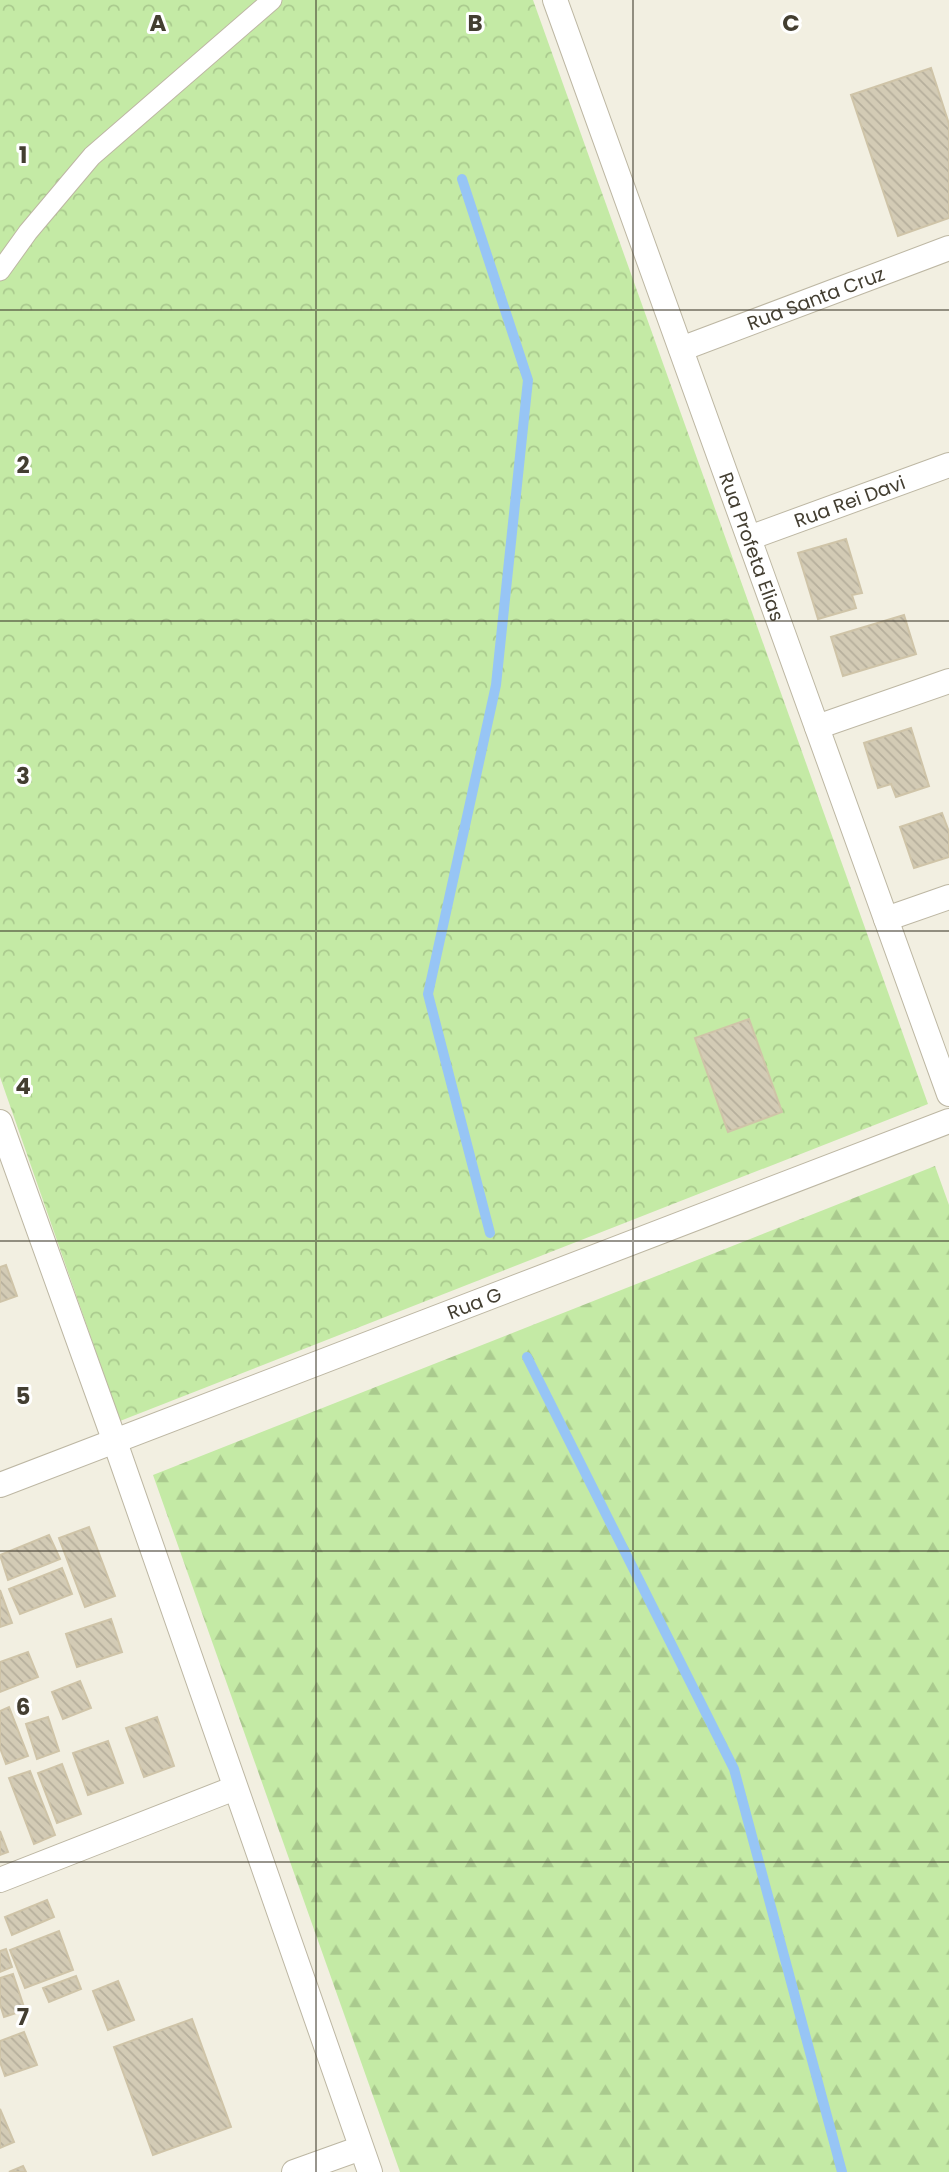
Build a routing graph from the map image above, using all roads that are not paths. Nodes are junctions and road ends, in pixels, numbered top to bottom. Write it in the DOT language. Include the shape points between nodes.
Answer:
graph roads {
  1 [pos="272,0"];
  2 [pos="555,0"];
  3 [pos="949,248"];
  4 [pos="0,271"];
  5 [pos="681,349"];
  6 [pos="949,465"];
  7 [pos="749,538"];
  8 [pos="949,681"];
  9 [pos="817,727"];
  10 [pos="949,897"];
  11 [pos="886,919"];
  12 [pos="949,1094"];
  13 [pos="949,1121"];
  14 [pos="0,1122"];
  15 [pos="115,1442"];
  16 [pos="0,1485"];
  17 [pos="234,1788"];
  18 [pos="0,1880"];
  19 [pos="361,2147"];
  20 [pos="294,2172"];
  21 [pos="370,2172"];
  1 -- 4 [label="street" via="92,156"];
  2 -- 5 [label="street, Rua Profeta Elias"];
  3 -- 5 [label="street, Rua Santa Cruz"];
  5 -- 7 [label="street, Rua Profeta Elias"];
  6 -- 7 [label="street, Rua Rei Davi"];
  7 -- 9 [label="street, Rua Profeta Elias"];
  8 -- 9 [label="street"];
  9 -- 11 [label="street, Rua Profeta Elias"];
  10 -- 11 [label="street"];
  11 -- 12 [label="street, Rua Profeta Elias"];
  13 -- 15 [label="street, Rua G"];
  14 -- 15 [label="street"];
  15 -- 16 [label="street, Rua G"];
  15 -- 17 [label="street"];
  17 -- 18 [label="street"];
  17 -- 19 [label="street"];
  19 -- 20 [label="street"];
  19 -- 21 [label="street"];
}
